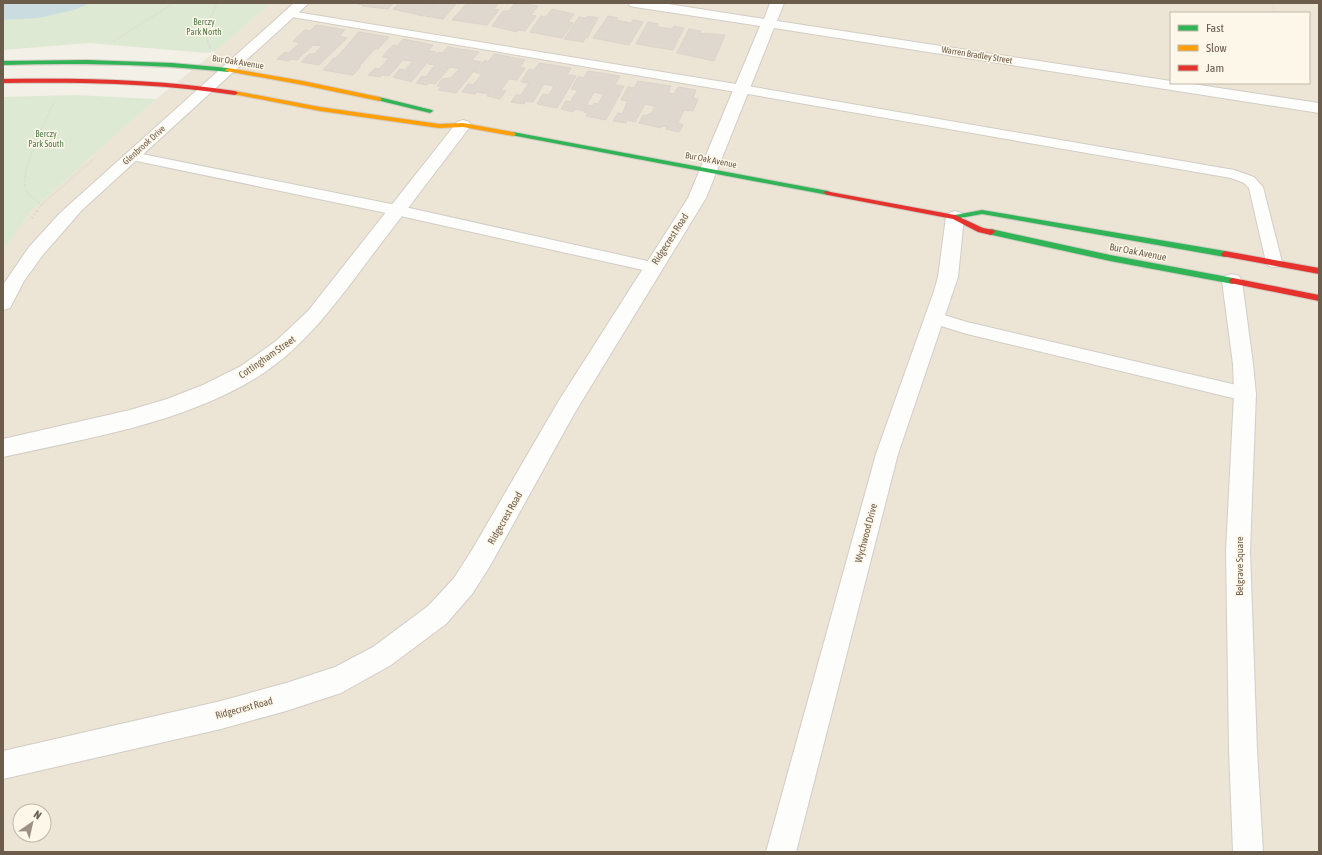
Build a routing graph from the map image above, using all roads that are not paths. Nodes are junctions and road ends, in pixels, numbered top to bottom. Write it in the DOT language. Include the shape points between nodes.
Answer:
graph roads {
  1 [pos="302,3"];
  2 [pos="635,3"];
  3 [pos="777,3"];
  4 [pos="290,14"];
  5 [pos="769,23"];
  6 [pos="3,63"];
  7 [pos="228,70"];
  8 [pos="3,81"];
  9 [pos="208,88"];
  10 [pos="742,89"];
  11 [pos="1319,108"];
  12 [pos="436,112"];
  13 [pos="457,120"];
  14 [pos="132,156"];
  15 [pos="708,170"];
  16 [pos="396,210"];
  17 [pos="955,217"];
  18 [pos="1274,262"];
  19 [pos="652,267"];
  20 [pos="1319,271"];
  21 [pos="1232,281"];
  22 [pos="1319,298"];
  23 [pos="3,303"];
  24 [pos="934,318"];
  25 [pos="1245,394"];
  26 [pos="3,448"];
  27 [pos="3,765"];
  28 [pos="781,852"];
  29 [pos="1248,852"];
  1 -- 4 [label="street, Glenbrook Drive"];
  2 -- 5 [label="street, Warren Bradley Street"];
  3 -- 5 [label="street, Ridgecrest Road"];
  4 -- 7 [label="street, Glenbrook Drive"];
  4 -- 10 [label="lane"];
  5 -- 10 [label="street, Ridgecrest Road"];
  5 -- 11 [label="street, Warren Bradley Street"];
  6 -- 7 [label="street, Bur Oak Avenue" via="152,63"];
  7 -- 9 [label="street, Glenbrook Drive"];
  7 -- 12 [label="street, Bur Oak Avenue" via="349,92"];
  8 -- 9 [label="street, Bur Oak Avenue" via="121,81"];
  9 -- 13 [label="street, Bur Oak Avenue" via="320,109 439,126"];
  9 -- 14 [label="street, Glenbrook Drive"];
  10 -- 15 [label="street, Ridgecrest Road"];
  10 -- 18 [label="lane" via="1238,175 1250,180 1256,187"];
  13 -- 15 [label="street, Bur Oak Avenue"];
  13 -- 16 [label="street, Cottingham Street"];
  14 -- 16 [label="lane"];
  14 -- 23 [label="street, Glenbrook Drive" via="76,206 50,234"];
  15 -- 17 [label="street, Bur Oak Avenue"];
  15 -- 19 [label="street, Ridgecrest Road" via="697,198"];
  16 -- 19 [label="lane"];
  16 -- 26 [label="street, Cottingham Street" via="300,334 251,371 189,402 105,425"];
  17 -- 18 [label="street, Bur Oak Avenue" via="982,212"];
  17 -- 21 [label="street, Bur Oak Avenue" via="981,230"];
  17 -- 24 [label="street, Wychwood Drive" via="948,277"];
  18 -- 20 [label="street, Bur Oak Avenue"];
  19 -- 27 [label="street, Ridgecrest Road" via="566,408 463,586 437,615 412,635 342,679 286,697 221,715"];
  21 -- 22 [label="street, Bur Oak Avenue"];
  21 -- 25 [label="street, Belgrave Square"];
  24 -- 25 [label="lane"];
  24 -- 28 [label="street, Wychwood Drive" via="887,454"];
  25 -- 29 [label="street, Belgrave Square" via="1238,551"];
}
